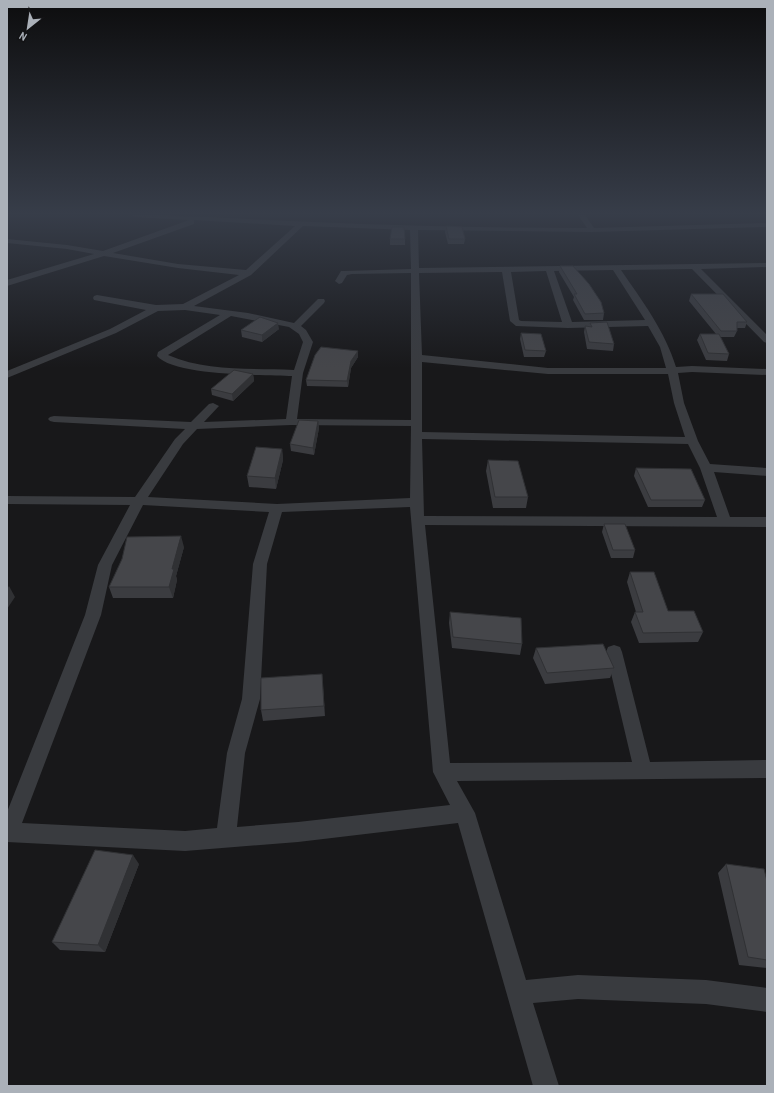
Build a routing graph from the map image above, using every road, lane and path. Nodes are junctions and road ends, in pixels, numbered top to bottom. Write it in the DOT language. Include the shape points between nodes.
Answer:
graph roads {
  1 [pos="63,266"];
  2 [pos="178,266"];
  3 [pos="255,266"];
  4 [pos="415,266"];
  5 [pos="731,266"];
  6 [pos="695,267"];
  7 [pos="616,268"];
  8 [pos="549,269"];
  9 [pos="506,270"];
  10 [pos="415,271"];
  11 [pos="248,273"];
  12 [pos="339,281"];
  13 [pos="7,283"];
  14 [pos="97,298"];
  15 [pos="321,301"];
  16 [pos="156,308"];
  17 [pos="185,308"];
  18 [pos="228,314"];
  19 [pos="652,323"];
  20 [pos="568,325"];
  21 [pos="295,327"];
  22 [pos="767,340"];
  23 [pos="417,358"];
  24 [pos="671,371"];
  25 [pos="767,372"];
  26 [pos="298,373"];
  27 [pos="7,375"];
  28 [pos="213,406"];
  29 [pos="54,419"];
  30 [pos="291,422"];
  31 [pos="194,426"];
  32 [pos="416,429"];
  33 [pos="692,441"];
  34 [pos="706,468"];
  35 [pos="767,472"];
  36 [pos="7,500"];
  37 [pos="140,501"];
  38 [pos="416,502"];
  39 [pos="277,508"];
  40 [pos="418,520"];
  41 [pos="726,521"];
  42 [pos="767,522"];
  43 [pos="614,652"];
  44 [pos="767,769"];
  45 [pos="643,771"];
  46 [pos="442,772"];
  47 [pos="465,813"];
  48 [pos="8,832"];
  49 [pos="226,838"];
  50 [pos="518,993"];
  51 [pos="767,1000"];
  52 [pos="546,1086"];
  1 -- 13 [label="street"];
  2 -- 11 [label="street"];
  3 -- 11 [label="street"];
  4 -- 10 [label="street"];
  5 -- 6 [label="street"];
  6 -- 7 [label="street"];
  6 -- 22 [label="street"];
  7 -- 8 [label="street"];
  7 -- 19 [label="street"];
  8 -- 9 [label="street"];
  8 -- 20 [label="street"];
  9 -- 10 [label="street"];
  9 -- 20 [label="street" via="516,322 523,325"];
  10 -- 12 [label="street" via="344,273"];
  10 -- 23 [label="street"];
  11 -- 17 [label="street"];
  14 -- 16 [label="street"];
  15 -- 21 [label="street"];
  16 -- 17 [label="street"];
  16 -- 27 [label="street" via="114,331"];
  17 -- 18 [label="street"];
  18 -- 21 [label="street"];
  18 -- 26 [label="street" via="162,356 190,367"];
  19 -- 20 [label="street"];
  19 -- 24 [label="street" via="665,347"];
  21 -- 26 [label="street" via="303,332 308,342"];
  23 -- 24 [label="street" via="548,371"];
  23 -- 32 [label="street"];
  24 -- 25 [label="street" via="692,369"];
  24 -- 33 [label="street"];
  26 -- 30 [label="street"];
  28 -- 31 [label="street"];
  29 -- 31 [label="street"];
  30 -- 31 [label="street"];
  30 -- 32 [label="street"];
  31 -- 37 [label="street" via="179,442"];
  32 -- 33 [label="street"];
  32 -- 38 [label="street"];
  33 -- 34 [label="street"];
  34 -- 35 [label="street"];
  34 -- 41 [label="street"];
  36 -- 37 [label="street"];
  37 -- 39 [label="street"];
  37 -- 48 [label="street" via="105,565 93,615"];
  38 -- 39 [label="street"];
  38 -- 40 [label="street"];
  39 -- 49 [label="street" via="260,564 251,699 236,753"];
  40 -- 41 [label="street"];
  40 -- 46 [label="street"];
  41 -- 42 [label="street"];
  43 -- 45 [label="street"];
  44 -- 45 [label="street"];
  45 -- 46 [label="street"];
  46 -- 47 [label="street"];
  47 -- 49 [label="street"];
  47 -- 50 [label="street"];
  48 -- 49 [label="street" via="185,841"];
  50 -- 51 [label="street" via="578,987 706,992"];
  50 -- 52 [label="street"];
}
